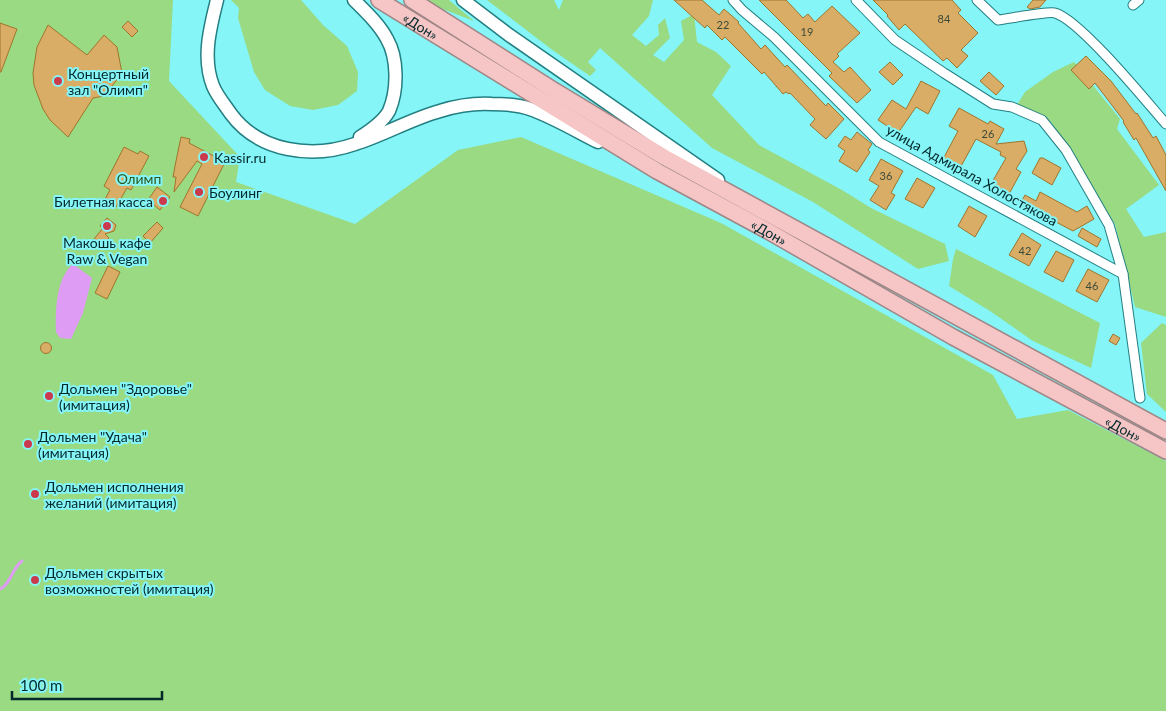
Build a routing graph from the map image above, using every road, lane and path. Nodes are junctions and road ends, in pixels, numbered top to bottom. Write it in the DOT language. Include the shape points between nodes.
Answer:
graph roads {
  1 [pos="217,0"];
  2 [pos="354,0"];
  3 [pos="379,0"];
  4 [pos="412,0"];
  5 [pos="463,0"];
  6 [pos="733,0"];
  7 [pos="856,0"];
  8 [pos="977,0"];
  9 [pos="1166,124"];
  10 [pos="305,151"];
  11 [pos="657,171"];
  12 [pos="774,217"];
  13 [pos="1123,274"];
  14 [pos="1140,398"];
  15 [pos="1166,431"];
  16 [pos="1166,451"];
  1 -- 10 [label="main road" via="208,38 207,59 213,88 236,120 264,143 286,150"];
  2 -- 10 [label="main road" via="387,38 394,55 396,79 389,111 378,125 354,140 330,148"];
  3 -- 11 [label="highway, «Дон»"];
  4 -- 12 [label="highway, «Дон»" via="656,152"];
  5 -- 12 [label="main road"];
  6 -- 13 [label="street, улица Адмирала Холостякова" via="879,142"];
  7 -- 13 [label="street" via="895,40 952,78 993,104 1012,107 1042,120 1066,150 1109,225"];
  8 -- 9 [label="street" via="998,20 1054,12 1071,22"];
  10 -- 11 [label="main road" via="354,145 440,111 492,104 529,108"];
  11 -- 16 [label="highway, «Дон»" via="953,337"];
  12 -- 15 [label="highway, «Дон»"];
  13 -- 14 [label="street"];
}
